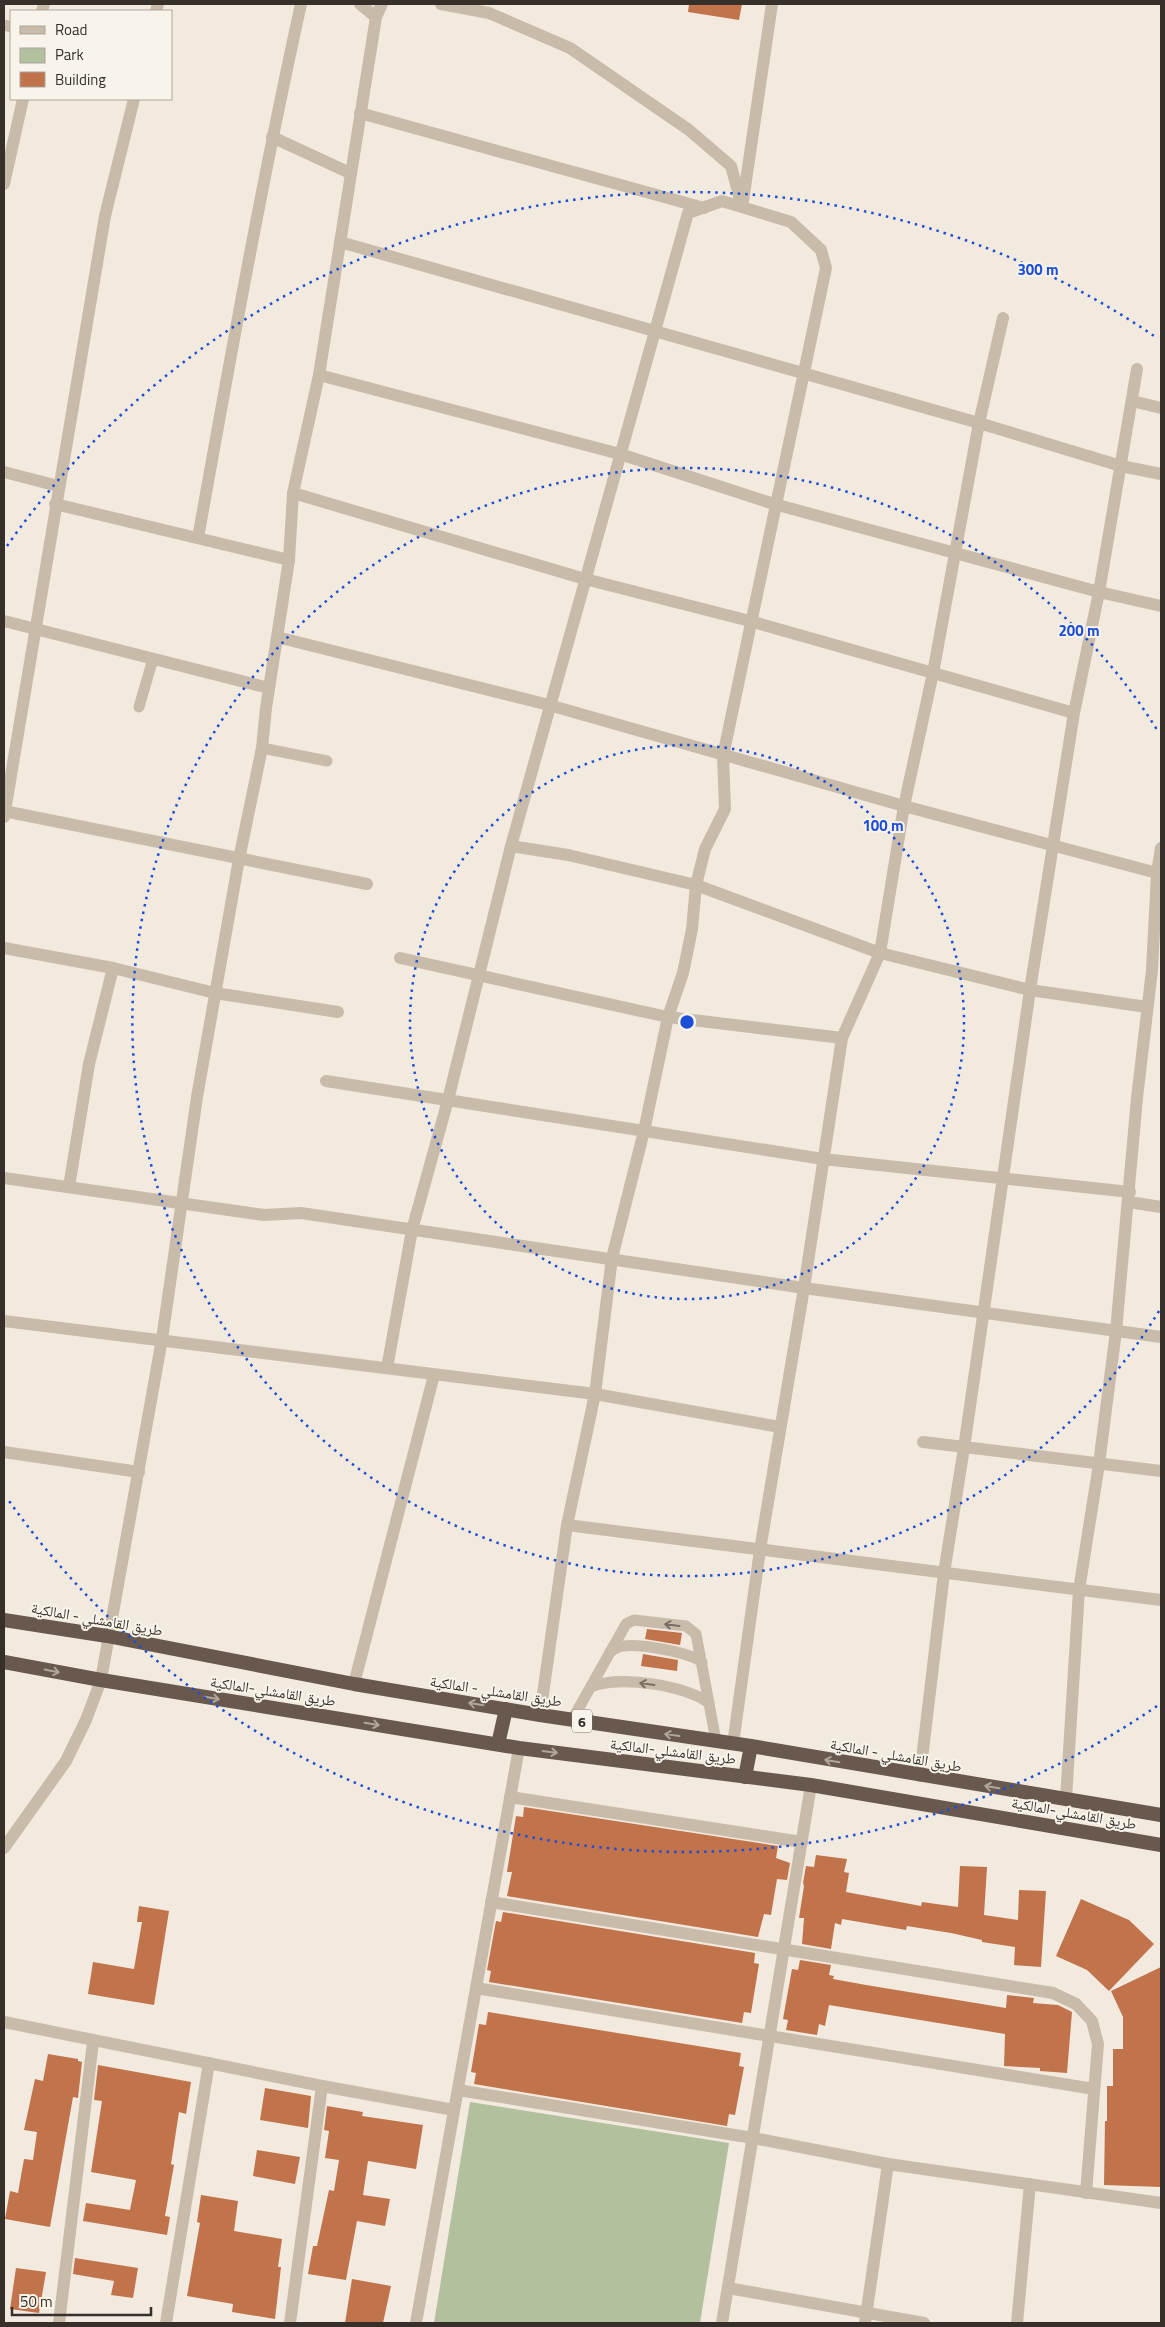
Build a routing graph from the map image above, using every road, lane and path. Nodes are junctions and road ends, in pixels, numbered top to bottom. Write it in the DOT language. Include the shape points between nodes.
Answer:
graph roads {
  1 [pos="301,4"];
  2 [pos="360,4"];
  3 [pos="382,4"];
  4 [pos="441,4"];
  5 [pos="772,4"];
  6 [pos="376,18"];
  7 [pos="23,100"];
  8 [pos="134,100"];
  9 [pos="360,113"];
  10 [pos="272,137"];
  11 [pos="350,174"];
  12 [pos="4,184"];
  13 [pos="742,206"];
  14 [pos="704,208"];
  15 [pos="340,242"];
  16 [pos="1003,318"];
  17 [pos="655,331"];
  18 [pos="1137,369"];
  19 [pos="802,373"];
  20 [pos="318,375"];
  21 [pos="1132,401"];
  22 [pos="1161,408"];
  23 [pos="979,423"];
  24 [pos="620,454"];
  25 [pos="1120,466"];
  26 [pos="4,472"];
  27 [pos="1161,474"];
  28 [pos="58,486"];
  29 [pos="293,493"];
  30 [pos="55,504"];
  31 [pos="774,504"];
  32 [pos="198,538"];
  33 [pos="955,552"];
  34 [pos="289,560"];
  35 [pos="585,579"];
  36 [pos="1099,592"];
  37 [pos="1161,606"];
  38 [pos="4,621"];
  39 [pos="750,621"];
  40 [pos="34,630"];
  41 [pos="277,637"];
  42 [pos="153,659"];
  43 [pos="933,673"];
  44 [pos="269,688"];
  45 [pos="549,706"];
  46 [pos="139,707"];
  47 [pos="1074,712"];
  48 [pos="262,748"];
  49 [pos="723,756"];
  50 [pos="327,761"];
  51 [pos="904,806"];
  52 [pos="4,813"];
  53 [pos="511,846"];
  54 [pos="1053,846"];
  55 [pos="1161,848"];
  56 [pos="239,859"];
  57 [pos="1157,873"];
  58 [pos="368,884"];
  59 [pos="696,885"];
  60 [pos="4,948"];
  61 [pos="880,953"];
  62 [pos="400,958"];
  63 [pos="113,968"];
  64 [pos="1156,971"];
  65 [pos="480,975"];
  66 [pos="1030,990"];
  67 [pos="215,993"];
  68 [pos="1147,1006"];
  69 [pos="338,1012"];
  70 [pos="668,1017"];
  71 [pos="842,1038"];
  72 [pos="326,1081"];
  73 [pos="448,1100"];
  74 [pos="644,1131"];
  75 [pos="823,1159"];
  76 [pos="4,1178"];
  77 [pos="1002,1178"];
  78 [pos="69,1187"];
  79 [pos="1129,1197"];
  80 [pos="182,1202"];
  81 [pos="1161,1207"];
  82 [pos="412,1230"];
  83 [pos="612,1258"];
  84 [pos="804,1288"];
  85 [pos="982,1313"];
  86 [pos="4,1321"];
  87 [pos="1116,1331"];
  88 [pos="1161,1338"];
  89 [pos="162,1339"];
  90 [pos="387,1368"];
  91 [pos="434,1375"];
  92 [pos="596,1394"];
  93 [pos="780,1427"];
  94 [pos="923,1442"];
  95 [pos="964,1448"];
  96 [pos="4,1452"];
  97 [pos="1099,1464"];
  98 [pos="1161,1471"];
  99 [pos="139,1472"];
  100 [pos="567,1525"];
  101 [pos="760,1550"];
  102 [pos="944,1573"];
  103 [pos="1079,1590"];
  104 [pos="1161,1600"];
  105 [pos="4,1620"];
  106 [pos="107,1636"];
  107 [pos="610,1652"];
  108 [pos="4,1662"];
  109 [pos="702,1662"];
  110 [pos="101,1680"];
  111 [pos="354,1684"];
  112 [pos="590,1687"];
  113 [pos="709,1702"];
  114 [pos="506,1709"];
  115 [pos="540,1715"];
  116 [pos="572,1720"];
  117 [pos="716,1741"];
  118 [pos="498,1744"];
  119 [pos="732,1744"];
  120 [pos="750,1746"];
  121 [pos="519,1748"];
  122 [pos="920,1776"];
  123 [pos="745,1777"];
  124 [pos="811,1786"];
  125 [pos="510,1797"];
  126 [pos="1066,1799"];
  127 [pos="1161,1815"];
  128 [pos="802,1842"];
  129 [pos="1161,1845"];
  130 [pos="4,1848"];
  131 [pos="491,1902"];
  132 [pos="784,1950"];
  133 [pos="476,1988"];
  134 [pos="4,2022"];
  135 [pos="770,2036"];
  136 [pos="93,2042"];
  137 [pos="209,2063"];
  138 [pos="322,2086"];
  139 [pos="1094,2089"];
  140 [pos="458,2090"];
  141 [pos="454,2110"];
  142 [pos="753,2138"];
  143 [pos="888,2164"];
  144 [pos="1030,2184"];
  145 [pos="1086,2193"];
  146 [pos="1161,2202"];
  147 [pos="728,2288"];
  148 [pos="866,2318"];
  149 [pos="59,2323"];
  150 [pos="166,2323"];
  151 [pos="290,2323"];
  152 [pos="416,2323"];
  153 [pos="722,2323"];
  154 [pos="924,2323"];
  155 [pos="1016,2323"];
  1 -- 10 [label="street"];
  2 -- 6 [label="street"];
  3 -- 6 [label="street"];
  4 -- 13 [label="street" via="489,13 570,48 689,130 731,166"];
  5 -- 13 [label="street"];
  6 -- 9 [label="street"];
  7 -- 12 [label="street"];
  8 -- 28 [label="street" via="105,216"];
  9 -- 11 [label="street"];
  9 -- 14 [label="street"];
  10 -- 11 [label="street"];
  10 -- 32 [label="street"];
  11 -- 15 [label="street"];
  13 -- 14 [label="street" via="722,201"];
  13 -- 19 [label="street" via="791,222 821,250 826,268"];
  14 -- 17 [label="street" via="688,213"];
  15 -- 17 [label="street"];
  15 -- 20 [label="street"];
  16 -- 23 [label="street"];
  17 -- 19 [label="street"];
  17 -- 24 [label="street"];
  18 -- 21 [label="street"];
  19 -- 23 [label="street"];
  19 -- 31 [label="street"];
  20 -- 24 [label="street"];
  20 -- 29 [label="street"];
  21 -- 22 [label="street"];
  21 -- 25 [label="street"];
  23 -- 25 [label="street"];
  23 -- 33 [label="street"];
  24 -- 31 [label="street"];
  24 -- 35 [label="street"];
  25 -- 27 [label="street"];
  25 -- 36 [label="street"];
  26 -- 28 [label="street"];
  28 -- 30 [label="street"];
  29 -- 34 [label="street"];
  29 -- 35 [label="street"];
  30 -- 32 [label="street"];
  30 -- 40 [label="street"];
  31 -- 33 [label="street"];
  31 -- 39 [label="street"];
  32 -- 34 [label="street"];
  33 -- 36 [label="street"];
  33 -- 43 [label="street"];
  34 -- 41 [label="street"];
  35 -- 39 [label="street"];
  35 -- 45 [label="street"];
  36 -- 37 [label="street"];
  36 -- 47 [label="street"];
  38 -- 40 [label="street"];
  39 -- 43 [label="street"];
  39 -- 49 [label="street"];
  40 -- 42 [label="street"];
  40 -- 52 [label="street"];
  41 -- 44 [label="street"];
  41 -- 45 [label="street"];
  42 -- 44 [label="street"];
  42 -- 46 [label="lane"];
  43 -- 47 [label="street"];
  43 -- 51 [label="street"];
  44 -- 48 [label="street"];
  45 -- 49 [label="street"];
  45 -- 53 [label="street"];
  47 -- 54 [label="street"];
  48 -- 50 [label="lane"];
  48 -- 56 [label="street"];
  49 -- 51 [label="street"];
  49 -- 59 [label="street" via="725,809 706,849"];
  51 -- 54 [label="street"];
  51 -- 61 [label="street"];
  52 -- 56 [label="street"];
  53 -- 59 [label="street" via="568,855"];
  53 -- 65 [label="street"];
  54 -- 57 [label="street"];
  54 -- 66 [label="street"];
  55 -- 57 [label="street"];
  56 -- 58 [label="street"];
  56 -- 67 [label="street"];
  57 -- 64 [label="street"];
  59 -- 61 [label="street"];
  59 -- 70 [label="street" via="683,973"];
  60 -- 63 [label="street"];
  61 -- 66 [label="street"];
  61 -- 71 [label="street"];
  62 -- 65 [label="street"];
  63 -- 67 [label="street"];
  63 -- 78 [label="street" via="89,1064"];
  64 -- 68 [label="street"];
  65 -- 70 [label="street"];
  65 -- 73 [label="street"];
  66 -- 68 [label="street"];
  66 -- 77 [label="street"];
  67 -- 69 [label="street"];
  67 -- 80 [label="street"];
  68 -- 79 [label="street"];
  70 -- 71 [label="street"];
  70 -- 74 [label="street"];
  71 -- 75 [label="street"];
  72 -- 73 [label="street"];
  73 -- 74 [label="street"];
  73 -- 82 [label="street"];
  74 -- 75 [label="street"];
  74 -- 83 [label="street"];
  75 -- 77 [label="street"];
  75 -- 84 [label="street"];
  76 -- 78 [label="street"];
  77 -- 79 [label="street"];
  77 -- 85 [label="street"];
  78 -- 80 [label="street"];
  79 -- 81 [label="street"];
  79 -- 87 [label="street"];
  80 -- 82 [label="street" via="264,1215 301,1213"];
  80 -- 89 [label="street"];
  82 -- 83 [label="street"];
  82 -- 90 [label="street"];
  83 -- 84 [label="street"];
  83 -- 92 [label="street"];
  84 -- 85 [label="street"];
  84 -- 93 [label="street"];
  85 -- 87 [label="street"];
  85 -- 95 [label="street"];
  86 -- 89 [label="street"];
  87 -- 88 [label="street"];
  87 -- 97 [label="street"];
  89 -- 90 [label="street"];
  89 -- 99 [label="street"];
  90 -- 91 [label="street"];
  91 -- 92 [label="street"];
  91 -- 111 [label="street"];
  92 -- 93 [label="street"];
  92 -- 100 [label="street"];
  93 -- 101 [label="street"];
  94 -- 95 [label="street"];
  95 -- 97 [label="street"];
  95 -- 102 [label="street"];
  96 -- 99 [label="street"];
  97 -- 98 [label="street"];
  97 -- 103 [label="street"];
  99 -- 106 [label="street"];
  100 -- 101 [label="street"];
  100 -- 115 [label="street"];
  101 -- 102 [label="street"];
  101 -- 119 [label="street"];
  102 -- 103 [label="street"];
  102 -- 122 [label="street"];
  103 -- 104 [label="street"];
  103 -- 126 [label="street"];
  105 -- 106 [label="highway, طريق القامشلي - المالكية / 6"];
  106 -- 110 [label="street"];
  106 -- 111 [label="highway, طريق القامشلي - المالكية / 6"];
  107 -- 109 [label="lane" via="620,1646 630,1646 683,1653"];
  109 -- 107 [label="lane, one-way" via="696,1634 690,1628 638,1620 626,1624"];
  107 -- 112 [label="lane"];
  108 -- 110 [label="highway, طريق القامشلي-المالكية / 6, one-way"];
  109 -- 113 [label="lane"];
  110 -- 118 [label="highway, طريق القامشلي-المالكية / 6, one-way"];
  110 -- 130 [label="street" via="66,1761"];
  114 -- 111 [label="highway, طريق القامشلي - المالكية / 6, one-way"];
  113 -- 112 [label="lane, one-way" via="684,1689 617,1680"];
  112 -- 116 [label="lane"];
  113 -- 117 [label="lane"];
  114 -- 115 [label="highway, طريق القامشلي - المالكية / 6"];
  114 -- 118 [label="highway"];
  115 -- 116 [label="highway, طريق القامشلي - المالكية / 6"];
  117 -- 116 [label="highway, طريق القامشلي - المالكية / 6, one-way"];
  117 -- 119 [label="highway, طريق القامشلي - المالكية / 6"];
  118 -- 121 [label="highway, طريق القامشلي-المالكية / 6"];
  119 -- 120 [label="highway, طريق القامشلي - المالكية / 6"];
  122 -- 120 [label="highway, طريق القامشلي - المالكية / 6, one-way"];
  120 -- 123 [label="highway"];
  121 -- 123 [label="highway, طريق القامشلي-المالكية / 6, one-way"];
  121 -- 125 [label="street"];
  126 -- 122 [label="highway, طريق القامشلي - المالكية / 6, one-way"];
  123 -- 124 [label="highway, طريق القامشلي-المالكية / 6"];
  124 -- 128 [label="street"];
  124 -- 129 [label="highway, طريق القامشلي-المالكية / 6"];
  125 -- 128 [label="street"];
  125 -- 131 [label="street"];
  126 -- 127 [label="highway, طريق القامشلي - المالكية / 6"];
  128 -- 132 [label="street"];
  131 -- 132 [label="street"];
  131 -- 133 [label="street"];
  132 -- 135 [label="street"];
  132 -- 139 [label="street" via="1053,1993 1076,2004 1092,2021 1098,2044"];
  133 -- 135 [label="street"];
  133 -- 140 [label="street"];
  134 -- 136 [label="street"];
  135 -- 139 [label="street"];
  135 -- 142 [label="street"];
  136 -- 137 [label="street"];
  136 -- 149 [label="street"];
  137 -- 138 [label="street"];
  137 -- 150 [label="street"];
  138 -- 141 [label="street"];
  138 -- 151 [label="street"];
  139 -- 145 [label="street"];
  140 -- 141 [label="street"];
  140 -- 142 [label="street"];
  141 -- 152 [label="street"];
  142 -- 143 [label="street"];
  142 -- 147 [label="street"];
  143 -- 144 [label="street"];
  143 -- 148 [label="street"];
  144 -- 145 [label="street"];
  144 -- 155 [label="street"];
  145 -- 146 [label="street"];
  147 -- 148 [label="street"];
  147 -- 153 [label="street"];
  148 -- 154 [label="street"];
}
